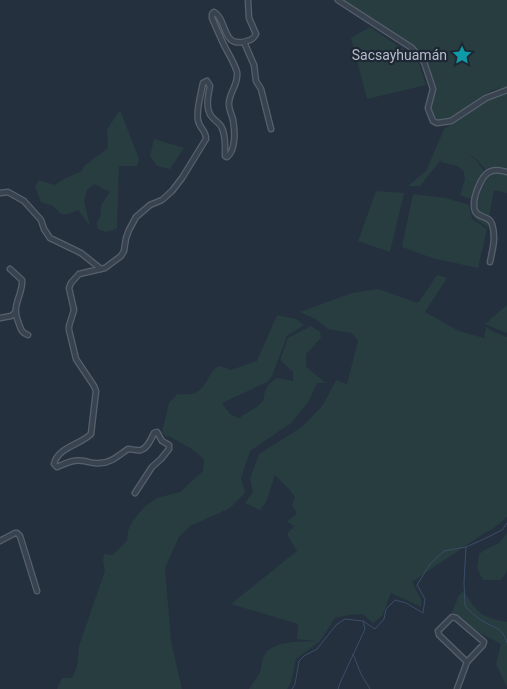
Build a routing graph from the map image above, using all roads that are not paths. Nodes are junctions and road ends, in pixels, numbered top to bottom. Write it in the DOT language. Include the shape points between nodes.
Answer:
graph roads {
  1 [pos="248,0"];
  2 [pos="338,0"];
  3 [pos="244,42"];
  4 [pos="507,90"];
  5 [pos="271,130"];
  6 [pos="507,172"];
  7 [pos="0,192"];
  8 [pos="490,262"];
  9 [pos="10,269"];
  10 [pos="101,269"];
  11 [pos="16,312"];
  12 [pos="0,318"];
  13 [pos="28,335"];
  14 [pos="135,493"];
  15 [pos="0,541"];
  16 [pos="37,591"];
  17 [pos="468,662"];
  18 [pos="457,689"];
  1 -- 3 [label="street" via="250,21 256,34 252,40"];
  2 -- 4 [label="street" via="412,48 424,62 433,89 428,108 437,124 451,121 486,98"];
  3 -- 5 [label="street" via="254,65"];
  3 -- 10 [label="street" via="236,42 229,37 218,15 212,14 237,75 229,105 234,123 231,154 224,156 224,133 208,112 210,86 207,81 203,83 197,117 206,138 172,191 136,217 128,230 121,256"];
  6 -- 8 [label="street" via="488,172 474,200 477,214 492,222 495,237"];
  7 -- 10 [label="street" via="8,192 24,200 41,220 50,238 80,253"];
  9 -- 11 [label="street" via="22,283"];
  10 -- 14 [label="street" via="79,274 69,288 74,310 69,330 74,350 79,365 96,391 91,434 61,451 54,464 57,467 74,460 97,464 108,461 128,449 144,449 157,432 169,445 169,450 152,467"];
  11 -- 12 [label="street"];
  11 -- 13 [label="street" via="21,330"];
  15 -- 16 [label="street" via="19,534"];
  17 -- 17 [label="street" via="484,642 452,617 438,634"];
  17 -- 18 [label="street"];
}
